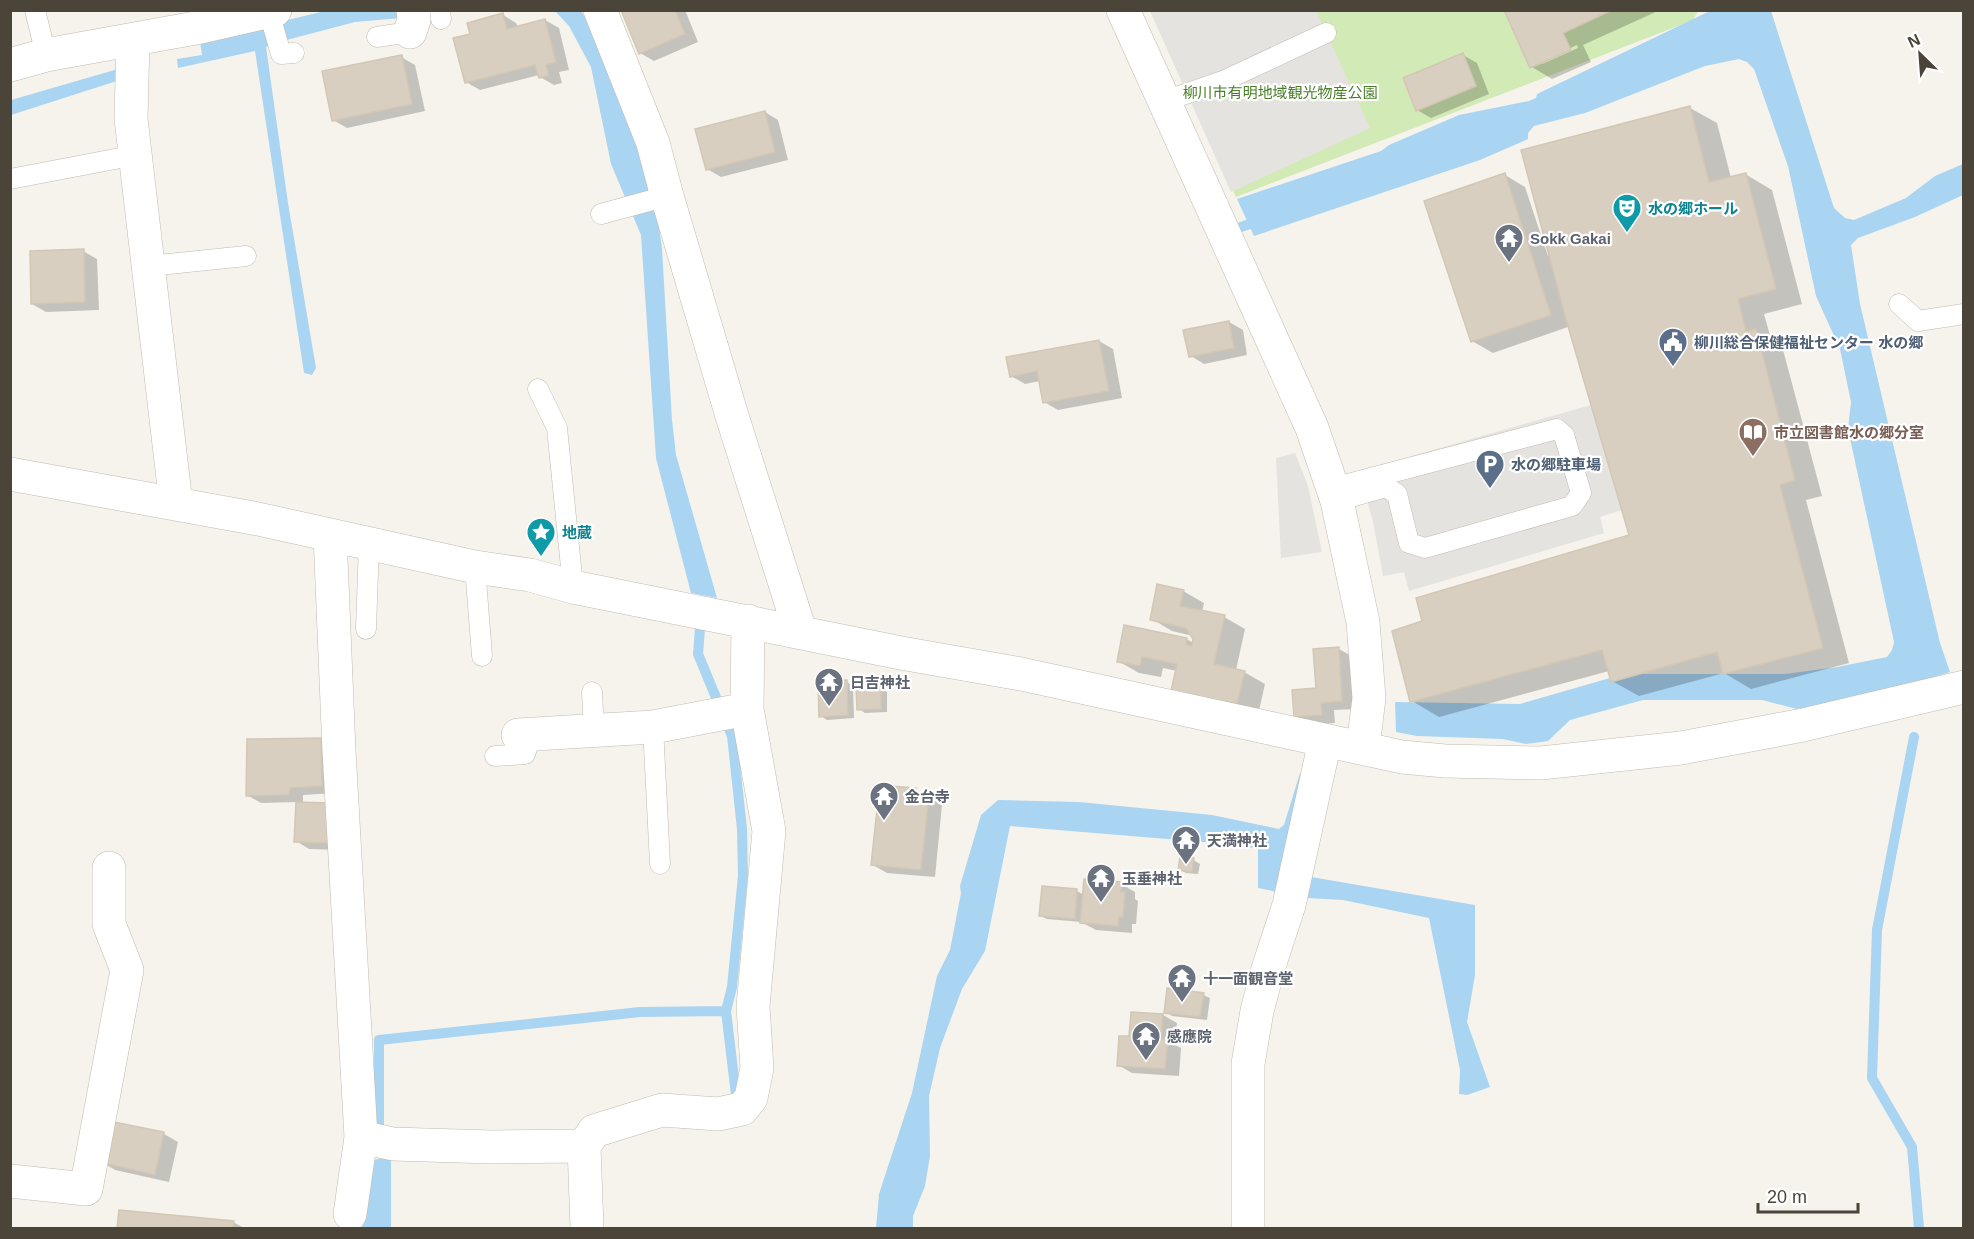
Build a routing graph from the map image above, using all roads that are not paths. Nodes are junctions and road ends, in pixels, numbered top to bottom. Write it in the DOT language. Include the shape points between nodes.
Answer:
graph roads {
  1 [pos="35,10"];
  2 [pos="600,10"];
  3 [pos="1124,10"];
  4 [pos="424,18"];
  5 [pos="199,19"];
  6 [pos="278,30"];
  7 [pos="1326,33"];
  8 [pos="377,38"];
  9 [pos="133,40"];
  10 [pos="46,55"];
  11 [pos="10,65"];
  12 [pos="1165,101"];
  13 [pos="136,155"];
  14 [pos="10,179"];
  15 [pos="662,196"];
  16 [pos="608,212"];
  17 [pos="246,256"];
  18 [pos="148,266"];
  19 [pos="1899,304"];
  20 [pos="1964,314"];
  21 [pos="538,389"];
  22 [pos="10,474"];
  23 [pos="1335,494"];
  24 [pos="176,504"];
  25 [pos="330,535"];
  26 [pos="369,543"];
  27 [pos="475,567"];
  28 [pos="573,587"];
  29 [pos="732,618"];
  30 [pos="366,629"];
  31 [pos="800,631"];
  32 [pos="482,656"];
  33 [pos="1964,687"];
  34 [pos="592,692"];
  35 [pos="733,712"];
  36 [pos="652,727"];
  37 [pos="594,730"];
  38 [pos="1325,741"];
  39 [pos="515,742"];
  40 [pos="1364,747"];
  41 [pos="660,864"];
  42 [pos="109,868"];
  43 [pos="361,1137"];
  44 [pos="584,1146"];
  45 [pos="10,1181"];
  46 [pos="350,1214"];
  47 [pos="587,1228"];
  48 [pos="1248,1228"];
  1 -- 10 [label="lane"];
  2 -- 15 [label="street" via="653,143"];
  3 -- 12 [label="street"];
  4 -- 8 [label="lane"];
  5 -- 6 [label="street"];
  5 -- 9 [label="street"];
  7 -- 12 [label="lane" via="1223,81"];
  9 -- 10 [label="street"];
  9 -- 13 [label="street" via="131,119"];
  10 -- 11 [label="street"];
  12 -- 23 [label="street" via="1312,428"];
  13 -- 14 [label="lane"];
  13 -- 18 [label="street"];
  15 -- 16 [label="lane"];
  15 -- 31 [label="street"];
  17 -- 18 [label="lane"];
  18 -- 24 [label="street"];
  19 -- 20 [label="lane" via="1918,321"];
  21 -- 28 [label="lane" via="557,428"];
  22 -- 24 [label="street"];
  23 -- 23 [label="lane" via="1557,429 1564,435 1581,494 1572,506 1425,548 1409,543 1397,494 1386,487"];
  23 -- 40 [label="street" via="1363,622 1369,698"];
  24 -- 25 [label="street"];
  25 -- 26 [label="street"];
  25 -- 43 [label="street"];
  26 -- 27 [label="street"];
  26 -- 30 [label="lane"];
  27 -- 28 [label="street" via="530,575"];
  27 -- 32 [label="lane"];
  28 -- 29 [label="street"];
  29 -- 31 [label="street"];
  29 -- 35 [label="street"];
  31 -- 38 [label="street" via="1021,674"];
  33 -- 40 [label="street" via="1745,737 1612,757 1488,763 1402,757"];
  34 -- 37 [label="lane"];
  35 -- 36 [label="street"];
  35 -- 44 [label="street" via="769,831 753,1006 757,1068 752,1098 741,1109 718,1114 662,1110 594,1131"];
  36 -- 37 [label="street"];
  36 -- 41 [label="lane"];
  37 -- 39 [label="street"];
  38 -- 40 [label="street"];
  38 -- 48 [label="street" via="1290,905 1268,969 1248,1064"];
  42 -- 45 [label="street" via="109,924 127,970 86,1189"];
  43 -- 44 [label="street" via="393,1144"];
  43 -- 46 [label="street"];
  44 -- 47 [label="street"];
}
